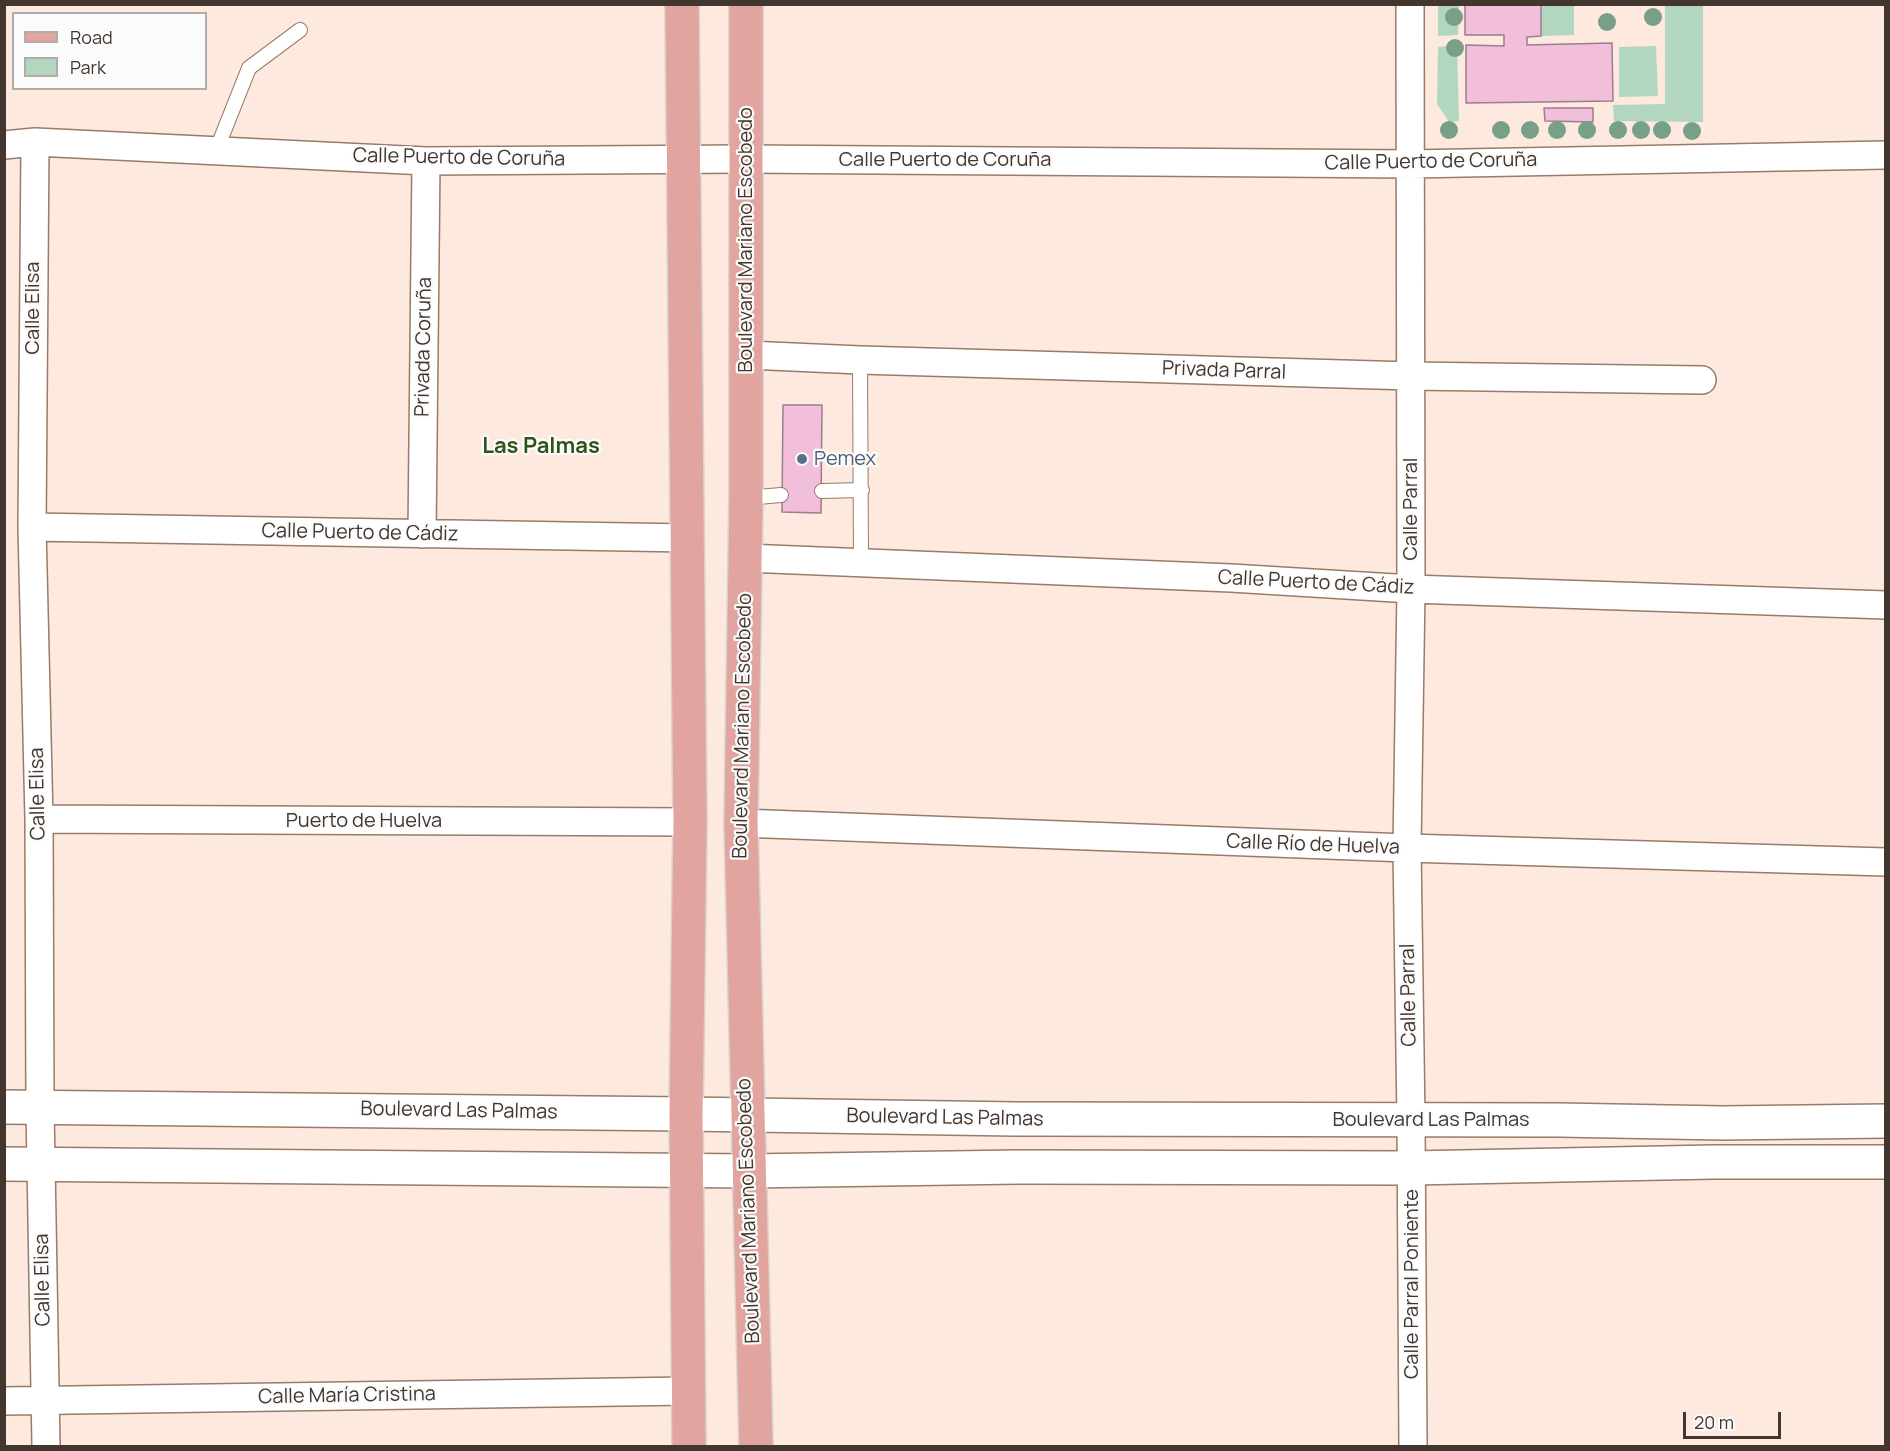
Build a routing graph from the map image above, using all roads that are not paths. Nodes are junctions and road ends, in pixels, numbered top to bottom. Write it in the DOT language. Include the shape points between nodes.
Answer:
graph roads {
  1 [pos="682,4"];
  2 [pos="746,4"];
  3 [pos="1410,4"];
  4 [pos="300,30"];
  5 [pos="35,142"];
  6 [pos="4,145"];
  7 [pos="216,151"];
  8 [pos="1886,155"];
  9 [pos="684,159"];
  10 [pos="745,159"];
  11 [pos="426,161"];
  12 [pos="1411,164"];
  13 [pos="747,355"];
  14 [pos="860,360"];
  15 [pos="1411,376"];
  16 [pos="1702,380"];
  17 [pos="862,490"];
  18 [pos="822,491"];
  19 [pos="781,495"];
  20 [pos="746,498"];
  21 [pos="32,527"];
  22 [pos="422,534"];
  23 [pos="688,538"];
  24 [pos="746,558"];
  25 [pos="861,562"];
  26 [pos="1411,589"];
  27 [pos="1886,605"];
  28 [pos="39,819"];
  29 [pos="690,822"];
  30 [pos="741,824"];
  31 [pos="1407,848"];
  32 [pos="1886,861"];
  33 [pos="4,1107"];
  34 [pos="40,1107"];
  35 [pos="686,1114"];
  36 [pos="746,1115"];
  37 [pos="1411,1121"];
  38 [pos="1886,1121"];
  39 [pos="1886,1162"];
  40 [pos="4,1164"];
  41 [pos="41,1164"];
  42 [pos="1411,1168"];
  43 [pos="687,1170"];
  44 [pos="748,1171"];
  45 [pos="689,1391"];
  46 [pos="4,1401"];
  47 [pos="46,1401"];
  48 [pos="46,1446"];
  49 [pos="689,1446"];
  50 [pos="756,1446"];
  51 [pos="1413,1446"];
  1 -- 9 [label="main road"];
  2 -- 10 [label="main road, Boulevard Mariano Escobedo"];
  3 -- 12 [label="street, Calle Parral"];
  4 -- 7 [label="lane" via="249,68"];
  5 -- 6 [label="street, Calle Puerto de Coruña"];
  5 -- 7 [label="street, Calle Puerto de Coruña"];
  5 -- 21 [label="street, Calle Elisa"];
  7 -- 11 [label="street, Calle Puerto de Coruña"];
  8 -- 12 [label="street, Calle Puerto de Coruña"];
  9 -- 10 [label="street, Calle Puerto de Coruña"];
  9 -- 11 [label="street, Calle Puerto de Coruña"];
  9 -- 23 [label="main road"];
  10 -- 12 [label="street, Calle Puerto de Coruña"];
  10 -- 13 [label="main road, Boulevard Mariano Escobedo"];
  11 -- 22 [label="street, Privada Coruña"];
  12 -- 15 [label="street, Calle Parral"];
  13 -- 14 [label="street, Privada Parral"];
  13 -- 20 [label="main road, Boulevard Mariano Escobedo"];
  14 -- 15 [label="street, Privada Parral"];
  14 -- 17 [label="lane"];
  15 -- 16 [label="street, Privada Parral"];
  15 -- 26 [label="street, Calle Parral"];
  17 -- 18 [label="lane"];
  17 -- 25 [label="lane"];
  19 -- 20 [label="lane"];
  20 -- 24 [label="main road, Boulevard Mariano Escobedo"];
  21 -- 22 [label="street, Calle Puerto de Cádiz"];
  21 -- 28 [label="street, Calle Elisa"];
  22 -- 23 [label="street, Calle Puerto de Cádiz"];
  23 -- 29 [label="main road"];
  24 -- 25 [label="street, Calle Puerto de Cádiz"];
  24 -- 30 [label="main road, Boulevard Mariano Escobedo"];
  25 -- 26 [label="street, Calle Puerto de Cádiz"];
  26 -- 27 [label="street, Calle Puerto de Cádiz"];
  26 -- 31 [label="street, Calle Parral"];
  28 -- 29 [label="street, Puerto de Huelva"];
  28 -- 34 [label="street, Calle Elisa"];
  29 -- 35 [label="main road"];
  30 -- 31 [label="street, Calle Río de Huelva"];
  30 -- 36 [label="main road, Boulevard Mariano Escobedo"];
  31 -- 32 [label="street, Calle Río de Huelva"];
  31 -- 37 [label="street, Calle Parral"];
  33 -- 34 [label="street, Boulevard Las Palmas"];
  34 -- 35 [label="street, Boulevard Las Palmas"];
  34 -- 41 [label="street, Calle Elisa"];
  35 -- 36 [label="street, Boulevard Las Palmas"];
  35 -- 43 [label="main road"];
  36 -- 37 [label="street, Boulevard Las Palmas"];
  36 -- 44 [label="main road, Boulevard Mariano Escobedo"];
  37 -- 38 [label="street, Boulevard Las Palmas"];
  37 -- 42 [label="street, Calle Parral Poniente"];
  39 -- 42 [label="street"];
  40 -- 41 [label="street"];
  41 -- 43 [label="street"];
  41 -- 47 [label="street, Calle Elisa"];
  42 -- 44 [label="street"];
  42 -- 51 [label="street, Calle Parral Poniente"];
  43 -- 44 [label="street"];
  43 -- 45 [label="main road"];
  44 -- 50 [label="main road, Boulevard Mariano Escobedo"];
  45 -- 47 [label="street, Calle María Cristina"];
  45 -- 49 [label="main road"];
  46 -- 47 [label="street, Calle María Cristina"];
  47 -- 48 [label="street, Calle Elisa"];
}
